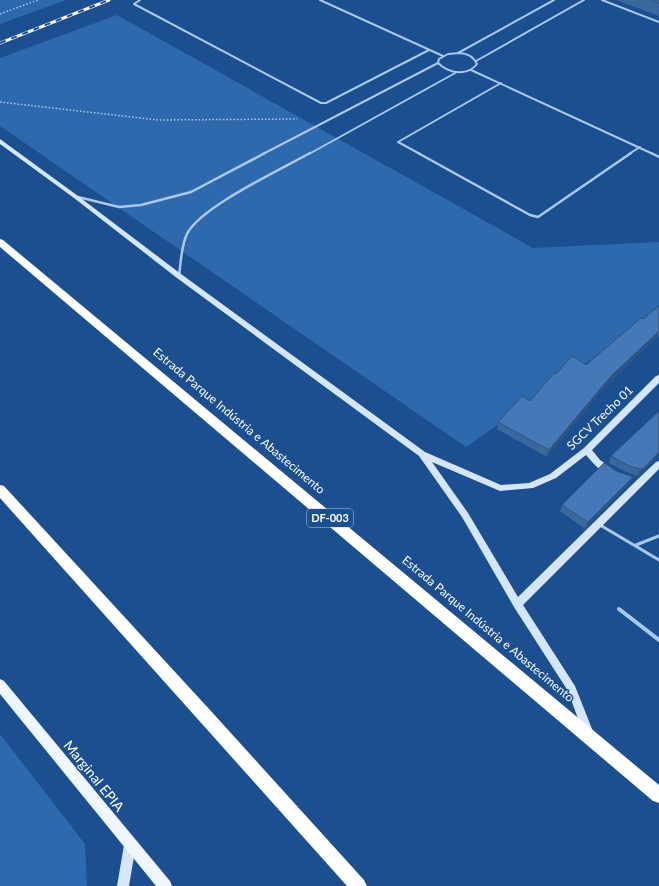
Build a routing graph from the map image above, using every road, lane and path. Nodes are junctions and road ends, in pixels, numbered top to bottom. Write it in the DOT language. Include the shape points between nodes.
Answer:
graph roads {
  1 [pos="38,0"];
  2 [pos="140,0"];
  3 [pos="320,0"];
  4 [pos="554,0"];
  5 [pos="584,0"];
  6 [pos="602,0"];
  7 [pos="0,14"];
  8 [pos="659,22"];
  9 [pos="429,50"];
  10 [pos="458,53"];
  11 [pos="443,56"];
  12 [pos="476,61"];
  13 [pos="438,63"];
  14 [pos="471,70"];
  15 [pos="457,72"];
  16 [pos="501,83"];
  17 [pos="0,102"];
  18 [pos="322,123"];
  19 [pos="0,141"];
  20 [pos="640,148"];
  21 [pos="659,156"];
  22 [pos="76,197"];
  23 [pos="0,242"];
  24 [pos="179,276"];
  25 [pos="659,378"];
  26 [pos="587,450"];
  27 [pos="422,454"];
  28 [pos="659,464"];
  29 [pos="617,476"];
  30 [pos="0,490"];
  31 [pos="598,524"];
  32 [pos="659,536"];
  33 [pos="636,545"];
  34 [pos="659,560"];
  35 [pos="517,604"];
  36 [pos="619,609"];
  37 [pos="659,640"];
  38 [pos="0,685"];
  39 [pos="589,735"];
  40 [pos="659,795"];
  41 [pos="130,846"];
  42 [pos="123,886"];
  43 [pos="165,886"];
  44 [pos="358,886"];
  1 -- 7 [label="path"];
  2 -- 9 [label="lane" via="134,4 321,103 326,103"];
  3 -- 9 [label="lane"];
  4 -- 10 [label="lane"];
  5 -- 12 [label="lane"];
  6 -- 8 [label="lane"];
  9 -- 11 [label="lane"];
  10 -- 11 [label="lane"];
  10 -- 12 [label="lane" via="466,54"];
  11 -- 13 [label="lane"];
  12 -- 14 [label="lane" via="477,64"];
  13 -- 15 [label="lane" via="442,68"];
  13 -- 18 [label="lane"];
  14 -- 15 [label="lane"];
  14 -- 16 [label="lane"];
  15 -- 24 [label="lane" via="200,217 188,229 183,243"];
  16 -- 20 [label="lane"];
  16 -- 20 [label="lane" via="398,142 534,217 541,216"];
  17 -- 18 [label="path" via="158,120 312,119"];
  18 -- 22 [label="lane" via="191,192 166,200 119,207"];
  19 -- 22 [label="street"];
  20 -- 21 [label="lane"];
  22 -- 24 [label="street"];
  23 -- 39 [label="highway, Estrada Parque Indústria e Abastecimento / DF-003"];
  24 -- 27 [label="street"];
  25 -- 26 [label="street, SGCV Trecho 01"];
  26 -- 27 [label="street, SGCV Trecho 01" via="554,476 530,486 500,488"];
  26 -- 29 [label="street" via="597,462"];
  27 -- 35 [label="street" via="465,515"];
  28 -- 31 [label="street" via="636,481"];
  30 -- 44 [label="highway"];
  31 -- 33 [label="lane"];
  31 -- 35 [label="street"];
  32 -- 33 [label="lane"];
  33 -- 34 [label="lane"];
  35 -- 39 [label="street" via="572,689"];
  36 -- 37 [label="lane"];
  38 -- 41 [label="main road, Marginal EPIA"];
  39 -- 40 [label="highway, Estrada Parque Indústria e Abastecimento / DF-003"];
  41 -- 42 [label="street"];
  41 -- 43 [label="main road, Marginal EPIA"];
}
